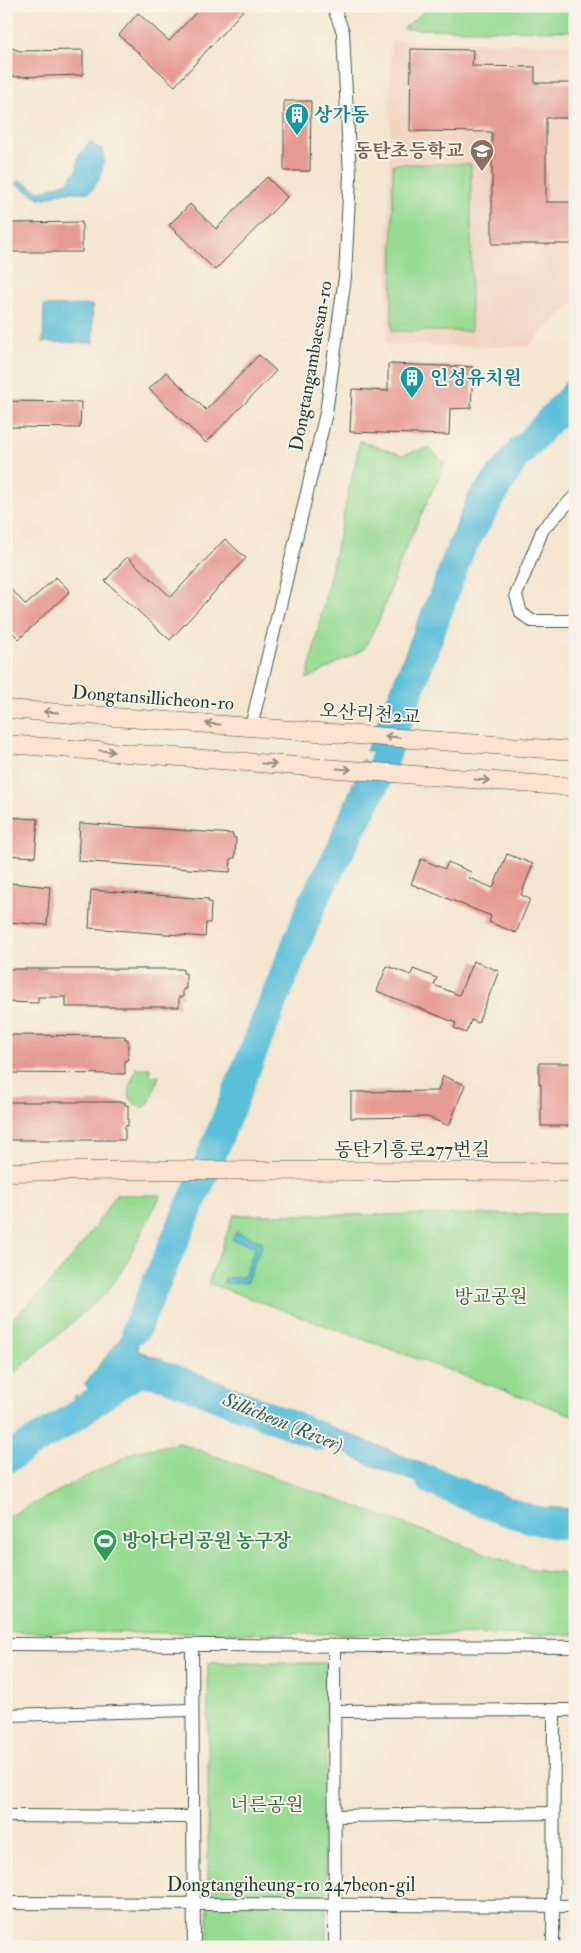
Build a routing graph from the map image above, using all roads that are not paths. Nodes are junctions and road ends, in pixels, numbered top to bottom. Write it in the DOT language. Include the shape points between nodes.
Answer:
graph roads {
  1 [pos="333,6"];
  2 [pos="575,496"];
  3 [pos="575,621"];
  4 [pos="6,709"];
  5 [pos="251,727"];
  6 [pos="297,730"];
  7 [pos="6,744"];
  8 [pos="575,751"];
  9 [pos="575,787"];
  10 [pos="6,1172"];
  11 [pos="575,1172"];
  12 [pos="6,1644"];
  13 [pos="192,1645"];
  14 [pos="334,1646"];
  15 [pos="575,1647"];
  16 [pos="192,1710"];
  17 [pos="554,1710"];
  18 [pos="575,1710"];
  19 [pos="334,1711"];
  20 [pos="6,1715"];
  21 [pos="553,1813"];
  22 [pos="6,1816"];
  23 [pos="334,1816"];
  24 [pos="193,1817"];
  25 [pos="6,1903"];
  26 [pos="193,1904"];
  27 [pos="334,1904"];
  28 [pos="553,1906"];
  29 [pos="575,1906"];
  30 [pos="194,1947"];
  31 [pos="334,1947"];
  32 [pos="553,1947"];
  1 -- 5 [label="street, Dongtangambaesan-ro" via="343,32 350,176 345,278 326,413"];
  2 -- 3 [label="street" via="543,529 516,595 521,613 532,622"];
  5 -- 4 [label="street, Dongtansillicheon-ro, one-way"];
  5 -- 6 [label="street, Dongtansillicheon-ro"];
  8 -- 6 [label="street, 오산리천2교, one-way"];
  7 -- 9 [label="street, one-way"];
  10 -- 11 [label="street, 동탄기흥로277번길"];
  12 -- 13 [label="street"];
  13 -- 14 [label="street"];
  13 -- 16 [label="street"];
  14 -- 15 [label="street"];
  14 -- 19 [label="street"];
  16 -- 20 [label="street"];
  16 -- 24 [label="street"];
  17 -- 18 [label="street"];
  17 -- 19 [label="street"];
  17 -- 21 [label="street"];
  19 -- 23 [label="street"];
  21 -- 23 [label="street"];
  21 -- 28 [label="street"];
  22 -- 24 [label="street"];
  23 -- 27 [label="street"];
  24 -- 26 [label="street"];
  25 -- 26 [label="street, Dongtangiheung-ro 247beon-gil"];
  26 -- 27 [label="street, Dongtangiheung-ro 247beon-gil"];
  26 -- 30 [label="street"];
  27 -- 28 [label="street, Dongtangiheung-ro 247beon-gil"];
  27 -- 31 [label="street"];
  28 -- 29 [label="street, Dongtangiheung-ro 247beon-gil"];
  28 -- 32 [label="street"];
}
